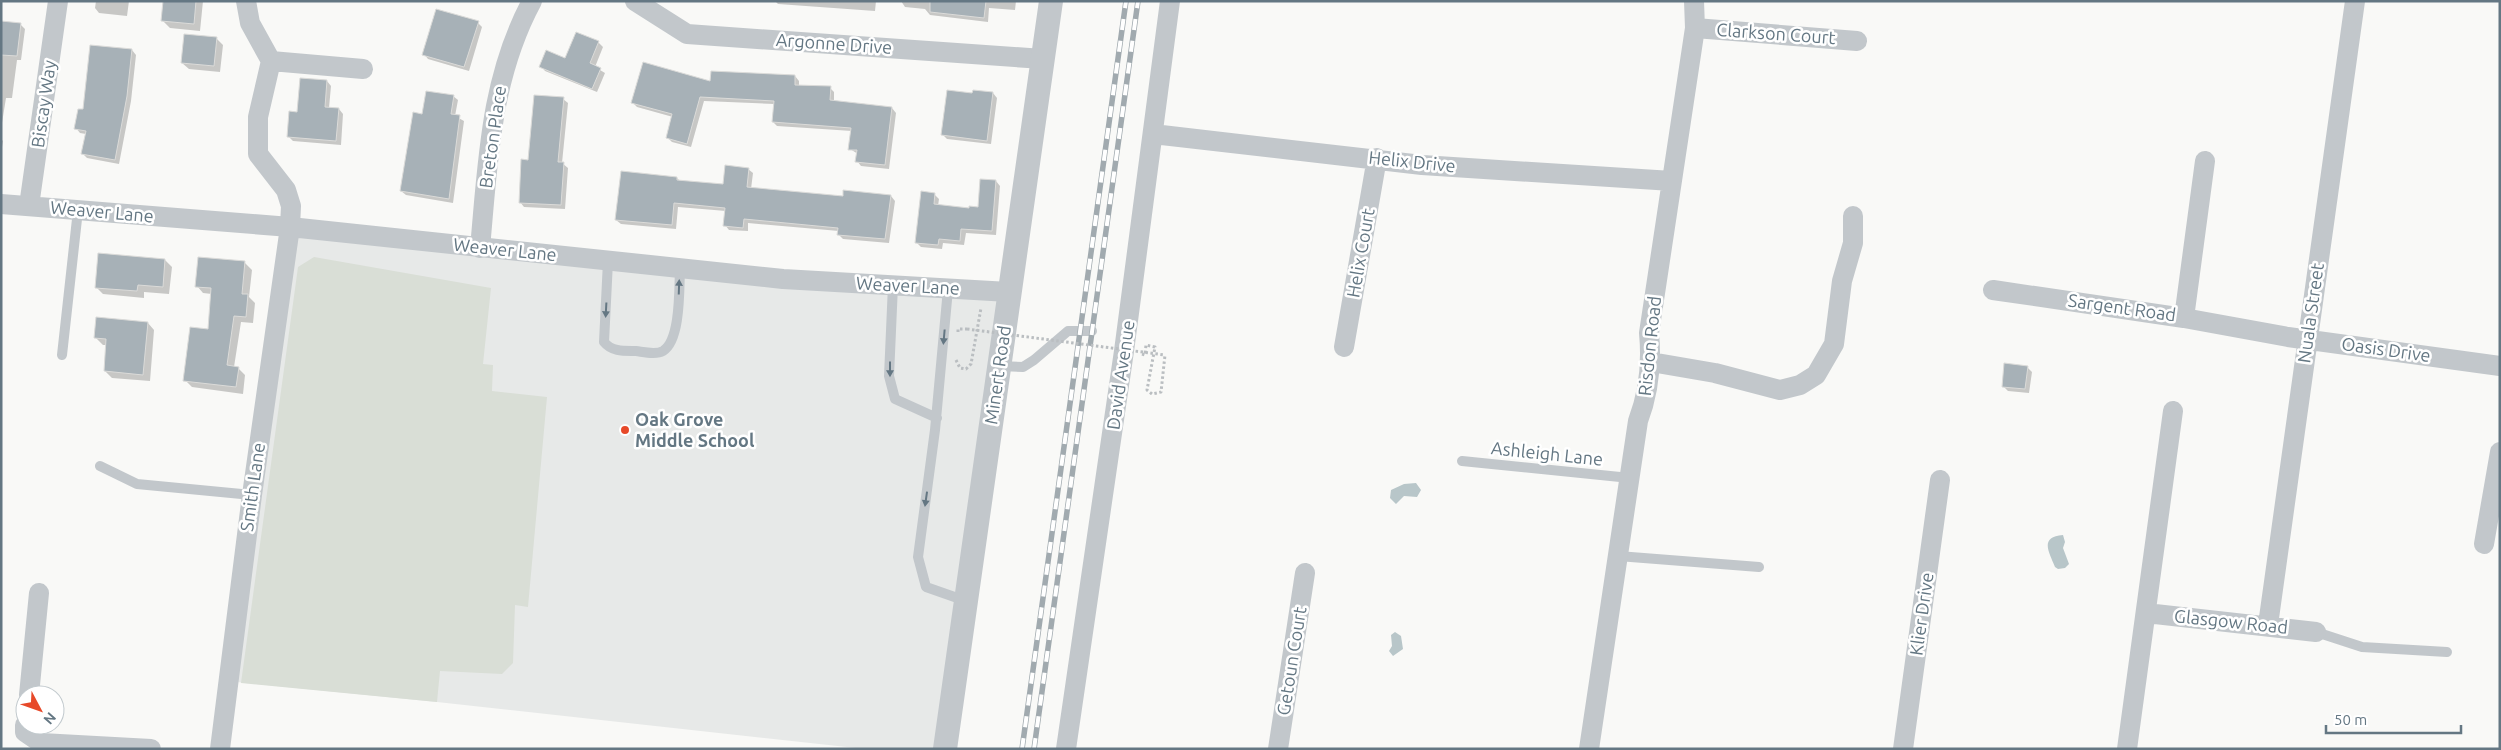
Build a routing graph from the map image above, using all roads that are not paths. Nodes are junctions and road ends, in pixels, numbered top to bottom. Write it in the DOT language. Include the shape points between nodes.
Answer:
graph roads {
  1 [pos="58,1"];
  2 [pos="246,1"];
  3 [pos="532,1"];
  4 [pos="634,1"];
  5 [pos="1051,1"];
  6 [pos="1170,1"];
  7 [pos="1694,1"];
  8 [pos="2355,1"];
  9 [pos="1694,28"];
  10 [pos="1857,41"];
  11 [pos="1043,59"];
  12 [pos="271,61"];
  13 [pos="363,69"];
  14 [pos="1153,134"];
  15 [pos="1377,158"];
  16 [pos="2205,161"];
  17 [pos="1672,181"];
  18 [pos="1,204"];
  19 [pos="29,206"];
  20 [pos="78,210"];
  21 [pos="1853,216"];
  22 [pos="290,227"];
  23 [pos="480,248"];
  24 [pos="608,261"];
  25 [pos="680,269"];
  26 [pos="893,286"];
  27 [pos="948,289"];
  28 [pos="1993,290"];
  29 [pos="1009,292"];
  30 [pos="2184,318"];
  31 [pos="1092,331"];
  32 [pos="2308,339"];
  33 [pos="1344,347"];
  34 [pos="62,355"];
  35 [pos="1652,362"];
  36 [pos="999,366"];
  37 [pos="2500,366"];
  38 [pos="2173,410"];
  39 [pos="937,418"];
  40 [pos="2500,452"];
  41 [pos="1462,462"];
  42 [pos="100,466"];
  43 [pos="1630,478"];
  44 [pos="1940,480"];
  45 [pos="252,495"];
  46 [pos="2484,544"];
  47 [pos="1618,556"];
  48 [pos="1759,567"];
  49 [pos="1305,573"];
  50 [pos="39,593"];
  51 [pos="966,601"];
  52 [pos="2146,613"];
  53 [pos="2268,625"];
  54 [pos="2316,632"];
  55 [pos="2447,652"];
  56 [pos="30,685"];
  57 [pos="32,735"];
  58 [pos="151,749"];
  59 [pos="220,749"];
  60 [pos="945,749"];
  61 [pos="1066,749"];
  62 [pos="1278,749"];
  63 [pos="1589,749"];
  64 [pos="1903,749"];
  65 [pos="2127,749"];
  1 -- 19 [label="street, Biscay Way"];
  2 -- 12 [label="street" via="250,23"];
  3 -- 23 [label="street, Breton Place" via="503,68 492,120"];
  4 -- 11 [label="street, Argonne Drive" via="686,34"];
  5 -- 11 [label="street, Minert Road"];
  6 -- 14 [label="street, David Avenue"];
  7 -- 9 [label="street, Risdon Road"];
  8 -- 32 [label="street, Nuala Street"];
  9 -- 10 [label="street, Clarkson Court"];
  9 -- 17 [label="street, Risdon Road"];
  11 -- 29 [label="street, Minert Road"];
  12 -- 13 [label="street"];
  12 -- 22 [label="street, Smith Lane" via="258,117 258,154 286,190 291,206"];
  14 -- 15 [label="street, Helix Drive"];
  14 -- 61 [label="street, David Avenue"];
  15 -- 17 [label="street, Helix Drive"];
  15 -- 33 [label="street, Helix Court"];
  16 -- 30 [label="street, Sargent Road"];
  17 -- 35 [label="street, Risdon Road" via="1649,333"];
  18 -- 19 [label="street, Weaver Lane"];
  19 -- 20 [label="street, Weaver Lane"];
  20 -- 22 [label="street, Weaver Lane"];
  20 -- 34 [label="lane"];
  21 -- 35 [label="street" via="1853,244 1842,281 1834,344 1816,375 1800,385 1780,390 1715,373"];
  22 -- 23 [label="street, Weaver Lane"];
  22 -- 45 [label="street, Smith Lane"];
  23 -- 24 [label="street, Weaver Lane"];
  24 -- 25 [label="street, Weaver Lane"];
  24 -- 25 [label="lane, one-way" via="604,342 615,350 654,353 666,348 676,322"];
  25 -- 26 [label="street, Weaver Lane"];
  26 -- 27 [label="street, Weaver Lane"];
  26 -- 39 [label="lane, one-way" via="889,376 895,399"];
  27 -- 29 [label="street, Weaver Lane"];
  27 -- 39 [label="lane, one-way"];
  28 -- 30 [label="street, Sargent Road"];
  29 -- 36 [label="street, Minert Road"];
  30 -- 32 [label="street, Oasis Drive"];
  31 -- 36 [label="lane" via="1068,331 1023,367"];
  32 -- 37 [label="street, Oasis Drive"];
  32 -- 53 [label="street, Nuala Street"];
  35 -- 43 [label="street, Risdon Road" via="1645,403 1638,420"];
  36 -- 51 [label="street, Minert Road"];
  38 -- 52 [label="street"];
  39 -- 51 [label="lane, one-way" via="918,557 926,587"];
  40 -- 46 [label="street"];
  41 -- 43 [label="lane, Ashleigh Lane"];
  42 -- 45 [label="lane" via="137,484"];
  43 -- 47 [label="street, Risdon Road"];
  44 -- 64 [label="street, Klier Drive"];
  45 -- 59 [label="street, Smith Lane"];
  47 -- 48 [label="lane"];
  47 -- 63 [label="street, Risdon Road"];
  49 -- 62 [label="street, Getoun Court"];
  50 -- 56 [label="street"];
  51 -- 60 [label="street, Minert Road"];
  52 -- 53 [label="street, Glasgow Road"];
  52 -- 65 [label="street"];
  53 -- 54 [label="street, Glasgow Road"];
  54 -- 55 [label="lane" via="2362,647"];
  57 -- 58 [label="street" via="41,743"];
}
